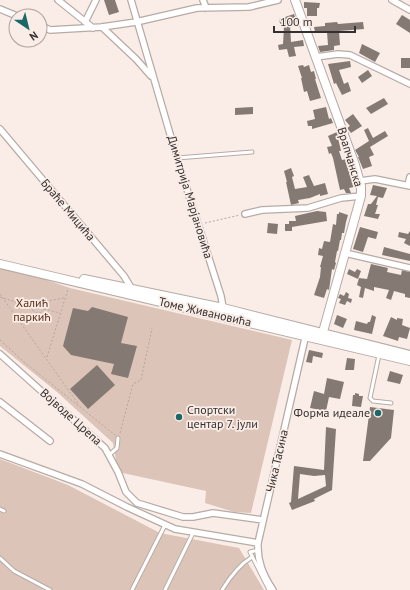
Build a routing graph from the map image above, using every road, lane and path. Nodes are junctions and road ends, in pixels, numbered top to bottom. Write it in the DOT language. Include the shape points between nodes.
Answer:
graph roads {
  1 [pos="58,0"];
  2 [pos="96,0"];
  3 [pos="131,0"];
  4 [pos="203,0"];
  5 [pos="278,0"];
  6 [pos="295,0"];
  7 [pos="392,0"];
  8 [pos="206,8"];
  9 [pos="410,10"];
  10 [pos="85,22"];
  11 [pos="136,22"];
  12 [pos="102,27"];
  13 [pos="93,28"];
  14 [pos="48,29"];
  15 [pos="316,57"];
  16 [pos="153,78"];
  17 [pos="410,84"];
  18 [pos="0,129"];
  19 [pos="252,152"];
  20 [pos="177,158"];
  21 [pos="410,177"];
  22 [pos="360,181"];
  23 [pos="409,186"];
  24 [pos="361,196"];
  25 [pos="245,214"];
  26 [pos="198,225"];
  27 [pos="344,253"];
  28 [pos="0,259"];
  29 [pos="0,264"];
  30 [pos="410,268"];
  31 [pos="68,289"];
  32 [pos="129,291"];
  33 [pos="0,294"];
  34 [pos="0,297"];
  35 [pos="3,298"];
  36 [pos="65,298"];
  37 [pos="41,302"];
  38 [pos="31,307"];
  39 [pos="44,309"];
  40 [pos="222,312"];
  41 [pos="60,313"];
  42 [pos="152,328"];
  43 [pos="306,333"];
  44 [pos="322,336"];
  45 [pos="0,340"];
  46 [pos="0,354"];
  47 [pos="379,354"];
  48 [pos="410,355"];
  49 [pos="46,358"];
  50 [pos="410,362"];
  51 [pos="0,402"];
  52 [pos="391,403"];
  53 [pos="80,407"];
  54 [pos="118,438"];
  55 [pos="50,441"];
  56 [pos="0,454"];
  57 [pos="109,455"];
  58 [pos="263,520"];
  59 [pos="165,525"];
  60 [pos="193,533"];
  61 [pos="258,543"];
  62 [pos="258,552"];
  63 [pos="252,557"];
  64 [pos="0,558"];
  65 [pos="50,590"];
  66 [pos="132,590"];
  67 [pos="165,590"];
  68 [pos="222,590"];
  69 [pos="269,590"];
  70 [pos="273,590"];
  1 -- 10 [label="street"];
  2 -- 10 [label="street"];
  3 -- 11 [label="street, Димитрија Марјановића"];
  4 -- 8 [label="street"];
  5 -- 8 [label="street" via="249,7"];
  6 -- 15 [label="main road, Врапчанска"];
  7 -- 9 [label="street"];
  8 -- 11 [label="street"];
  10 -- 13 [label="street"];
  11 -- 12 [label="street"];
  11 -- 16 [label="street, Димитрија Марјановића"];
  12 -- 13 [label="street"];
  12 -- 16 [label="street, Димитрија Марјановића"];
  13 -- 14 [label="street"];
  15 -- 17 [label="street" via="350,55"];
  15 -- 22 [label="main road, Врапчанска"];
  16 -- 20 [label="street, Димитрија Марјановића"];
  18 -- 32 [label="street, Браће Мицића" via="124,276"];
  19 -- 20 [label="lane"];
  20 -- 26 [label="street, Димитрија Марјановића"];
  21 -- 23 [label="street"];
  22 -- 23 [label="street" via="375,179"];
  22 -- 24 [label="main road, Врапчанска"];
  24 -- 25 [label="street" via="342,198 308,208 262,210"];
  24 -- 27 [label="main road, Врапчанска"];
  25 -- 26 [label="path"];
  26 -- 40 [label="street, Димитрија Марјановића" via="221,296"];
  27 -- 30 [label="street"];
  27 -- 44 [label="main road, Врапчанска"];
  28 -- 32 [label="main road, Томе Живановића"];
  29 -- 32 [label="main road, Томе Живановића"];
  31 -- 36 [label="path"];
  32 -- 40 [label="main road, Томе Живановића"];
  33 -- 35 [label="path"];
  34 -- 35 [label="path"];
  35 -- 38 [label="path"];
  35 -- 49 [label="path"];
  36 -- 37 [label="path"];
  36 -- 41 [label="path"];
  37 -- 38 [label="path" via="32,303"];
  37 -- 39 [label="path"];
  38 -- 39 [label="path" via="38,313"];
  39 -- 41 [label="path"];
  40 -- 43 [label="main road, Томе Живановића"];
  41 -- 49 [label="path"];
  42 -- 54 [label="path" via="140,380 133,384"];
  43 -- 44 [label="main road, Томе Живановића"];
  43 -- 58 [label="street, Чика Тасина"];
  44 -- 47 [label="main road, Томе Живановића"];
  44 -- 48 [label="main road, Томе Живановића"];
  45 -- 53 [label="path"];
  46 -- 57 [label="street, Војводе Црепа" via="105,448"];
  47 -- 50 [label="main road, Томе Живановића"];
  47 -- 52 [label="lane" via="370,398"];
  49 -- 53 [label="path"];
  51 -- 55 [label="street"];
  53 -- 54 [label="path"];
  54 -- 57 [label="lane" via="117,448"];
  56 -- 59 [label="street" via="82,484"];
  57 -- 58 [label="street, Војводе Црепа" via="126,492 137,503 183,517 213,513"];
  58 -- 61 [label="street, Чика Тасина"];
  59 -- 60 [label="street"];
  59 -- 66 [label="lane"];
  60 -- 61 [label="street"];
  60 -- 67 [label="lane"];
  61 -- 62 [label="street, Чика Тасина"];
  62 -- 63 [label="lane" via="250,552"];
  62 -- 70 [label="street, Чика Тасина" via="263,572"];
  63 -- 68 [label="lane" via="232,574"];
  63 -- 69 [label="lane"];
  64 -- 65 [label="lane" via="14,571"];
}
